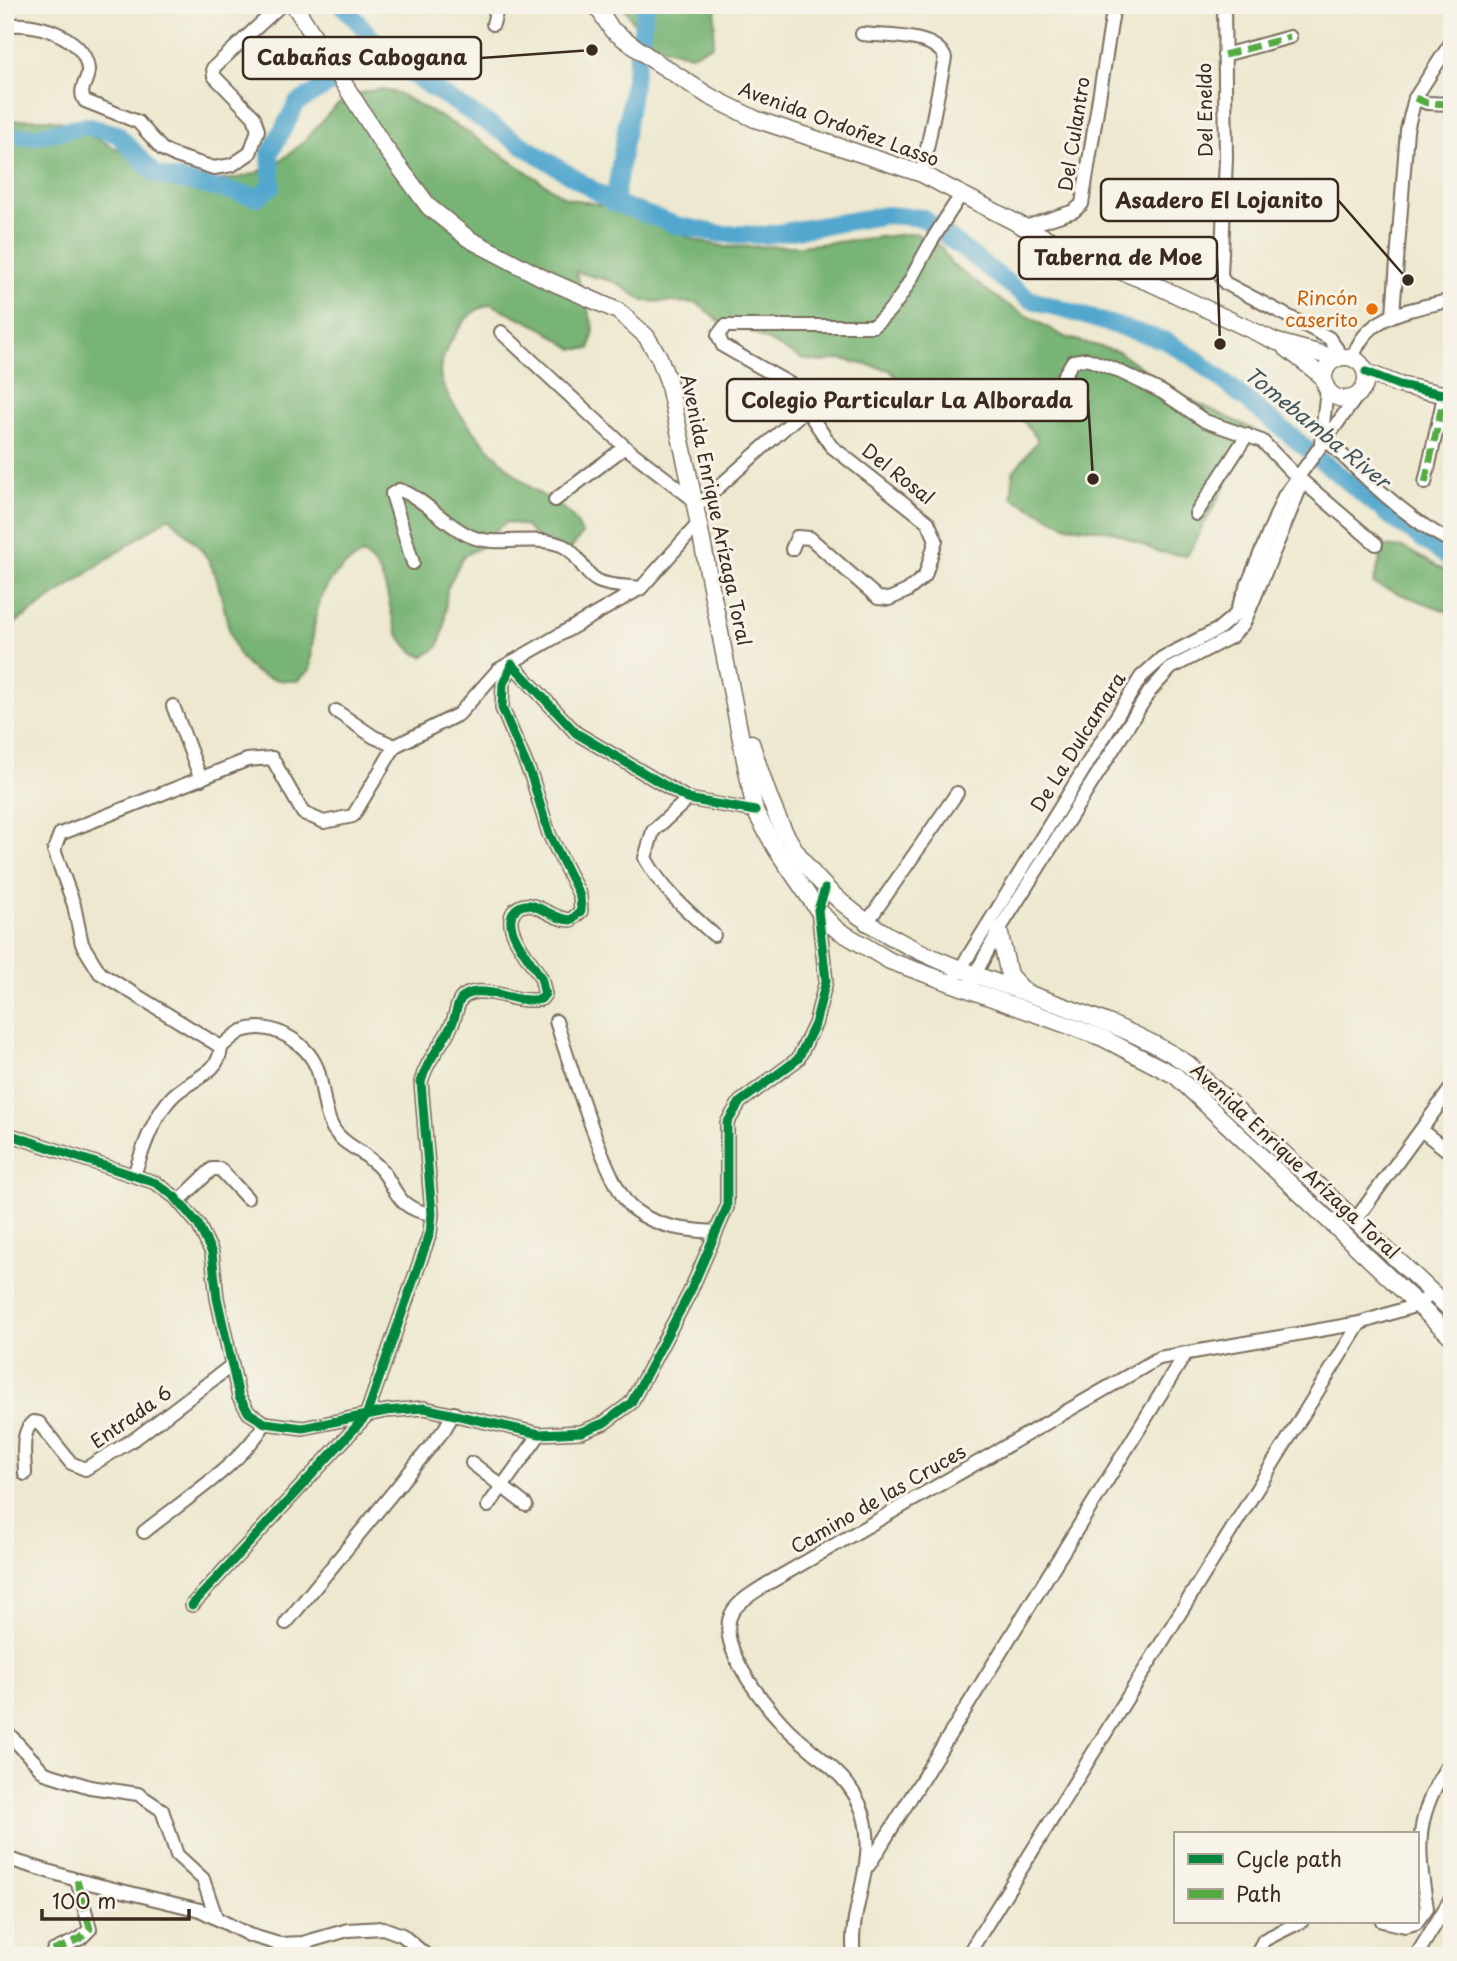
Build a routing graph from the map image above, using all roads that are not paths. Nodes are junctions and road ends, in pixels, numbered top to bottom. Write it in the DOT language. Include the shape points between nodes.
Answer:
graph roads {
  1 [pos="281,5"];
  2 [pos="294,5"];
  3 [pos="498,5"];
  4 [pos="596,5"];
  5 [pos="1114,5"];
  6 [pos="1224,5"];
  7 [pos="493,24"];
  8 [pos="5,26"];
  9 [pos="862,34"];
  10 [pos="1290,37"];
  11 [pos="1452,41"];
  12 [pos="1224,55"];
  13 [pos="1415,98"];
  14 [pos="1452,104"];
  15 [pos="922,174"];
  16 [pos="961,195"];
  17 [pos="1022,228"];
  18 [pos="1452,300"];
  19 [pos="1392,314"];
  20 [pos="500,332"];
  21 [pos="1277,342"];
  22 [pos="1344,357"];
  23 [pos="1366,372"];
  24 [pos="1325,383"];
  25 [pos="1399,385"];
  26 [pos="1360,393"];
  27 [pos="1448,396"];
  28 [pos="1049,400"];
  29 [pos="806,409"];
  30 [pos="1247,435"];
  31 [pos="1322,442"];
  32 [pos="625,447"];
  33 [pos="1301,476"];
  34 [pos="1425,483"];
  35 [pos="555,500"];
  36 [pos="696,510"];
  37 [pos="1196,514"];
  38 [pos="1452,542"];
  39 [pos="1376,544"];
  40 [pos="792,549"];
  41 [pos="413,563"];
  42 [pos="641,588"];
  43 [pos="512,664"];
  44 [pos="733,691"];
  45 [pos="173,706"];
  46 [pos="336,711"];
  47 [pos="395,746"];
  48 [pos="201,779"];
  49 [pos="957,793"];
  50 [pos="688,799"];
  51 [pos="755,811"];
  52 [pos="825,889"];
  53 [pos="818,910"];
  54 [pos="866,924"];
  55 [pos="999,930"];
  56 [pos="714,934"];
  57 [pos="964,978"];
  58 [pos="1029,996"];
  59 [pos="556,1021"];
  60 [pos="220,1047"];
  61 [pos="1452,1087"];
  62 [pos="1422,1131"];
  63 [pos="5,1133"];
  64 [pos="1452,1154"];
  65 [pos="134,1175"];
  66 [pos="247,1198"];
  67 [pos="179,1202"];
  68 [pos="432,1214"];
  69 [pos="1356,1219"];
  70 [pos="715,1233"];
  71 [pos="1433,1293"];
  72 [pos="1417,1305"];
  73 [pos="1452,1311"];
  74 [pos="1360,1323"];
  75 [pos="1452,1337"];
  76 [pos="1186,1353"];
  77 [pos="232,1365"];
  78 [pos="454,1413"];
  79 [pos="366,1416"];
  80 [pos="265,1423"];
  81 [pos="540,1434"];
  82 [pos="472,1463"];
  83 [pos="25,1474"];
  84 [pos="503,1486"];
  85 [pos="526,1505"];
  86 [pos="488,1506"];
  87 [pos="144,1532"];
  88 [pos="192,1605"];
  89 [pos="286,1623"];
  90 [pos="5,1730"];
  91 [pos="1452,1758"];
  92 [pos="5,1858"];
  93 [pos="869,1865"];
  94 [pos="77,1880"];
  95 [pos="1452,1897"];
  96 [pos="216,1917"];
  97 [pos="1418,1920"];
  98 [pos="1298,1923"];
  99 [pos="1391,1923"];
  100 [pos="1416,1923"];
  101 [pos="277,1950"];
  102 [pos="53,1951"];
  103 [pos="427,1956"];
  104 [pos="854,1956"];
  105 [pos="967,1956"];
  106 [pos="1255,1956"];
  107 [pos="1416,1956"];
  1 -- 8 [label="street" via="213,68 214,76 254,117 258,130 245,159 214,168 162,149 138,122 85,101 82,89 88,68 70,42 44,28"];
  2 -- 36 [label="main road, Avenida Enrique Arízaga Toral" via="383,145 429,207 469,239 618,311 646,336 668,381"];
  3 -- 7 [label="street"];
  4 -- 15 [label="main road, Avenida Ordoñez Lasso" via="612,30 709,96 755,119"];
  5 -- 17 [label="street, Del Culantro" via="1082,204 1074,211"];
  6 -- 12 [label="street, Del Eneldo"];
  9 -- 15 [label="street" via="927,42 942,51 945,58"];
  10 -- 12 [label="street"];
  11 -- 13 [label="street"];
  12 -- 22 [label="street, Del Eneldo" via="1221,276 1225,283 1329,338"];
  13 -- 14 [label="street"];
  13 -- 19 [label="street" via="1407,130"];
  15 -- 16 [label="main road, Avenida Ordoñez Lasso"];
  16 -- 17 [label="main road, Avenida Ordoñez Lasso"];
  16 -- 29 [label="street, Del Rosal" via="905,293 892,312 873,326 725,326 718,335 723,346 790,384"];
  17 -- 21 [label="main road, Avenida Ordoñez Lasso"];
  18 -- 19 [label="street"];
  19 -- 22 [label="street" via="1360,337"];
  20 -- 32 [label="street"];
  21 -- 22 [label="main road, Avenida Ordoñez Lasso"];
  21 -- 24 [label="main road, Avenida Ordoñez Lasso"];
  22 -- 23 [label="main road"];
  22 -- 24 [label="main road" via="1327,365"];
  23 -- 25 [label="main road"];
  23 -- 26 [label="main road"];
  24 -- 26 [label="main road" via="1341,399"];
  24 -- 31 [label="street, De La Dulcamara"];
  25 -- 26 [label="main road"];
  25 -- 27 [label="main road"];
  26 -- 31 [label="street, De La Dulcamara"];
  27 -- 34 [label="street"];
  28 -- 30 [label="street" via="1073,361 1087,359 1151,385 1205,421"];
  29 -- 36 [label="street"];
  29 -- 40 [label="street, Del Rosal" via="831,446 928,522 936,540 925,576 889,599 878,598 810,538 797,537"];
  30 -- 33 [label="street" via="1267,444"];
  30 -- 37 [label="street"];
  31 -- 33 [label="street, De La Dulcamara"];
  31 -- 38 [label="street" via="1434,533"];
  32 -- 35 [label="street"];
  32 -- 36 [label="street"];
  33 -- 39 [label="street"];
  33 -- 55 [label="street, De La Dulcamara" via="1250,614 1231,636 1171,668 1150,691"];
  33 -- 57 [label="street, De La Dulcamara" via="1284,496 1235,615 1217,630 1162,658 1141,677"];
  36 -- 42 [label="street"];
  36 -- 44 [label="main road, Avenida Enrique Arízaga Toral"];
  41 -- 42 [label="street" via="392,500 398,490 473,537 558,543 600,583"];
  42 -- 43 [label="street"];
  43 -- 47 [label="street" via="489,677 459,715"];
  43 -- 50 [label="street" via="576,733"];
  43 -- 68 [label="street" via="503,684 502,708 532,778 549,834 580,896 581,911 564,920 529,904 519,906 511,924 545,994 541,999 516,1001 479,992 466,994 439,1048 426,1062 420,1091"];
  44 -- 51 [label="main road, Avenida Enrique Arízaga Toral"];
  44 -- 52 [label="main road, Avenida Enrique Arízaga Toral" via="785,834"];
  45 -- 48 [label="street"];
  46 -- 47 [label="street"];
  47 -- 48 [label="street" via="353,816 324,822 303,813 272,758 247,760"];
  48 -- 60 [label="street" via="60,834 54,850 82,944 100,973"];
  49 -- 54 [label="street"];
  50 -- 51 [label="street"];
  50 -- 56 [label="street" via="653,831 645,858 672,896"];
  51 -- 53 [label="main road, Avenida Enrique Arízaga Toral"];
  52 -- 53 [label="street"];
  52 -- 54 [label="main road, Avenida Enrique Arízaga Toral"];
  53 -- 57 [label="main road, Avenida Enrique Arízaga Toral" via="836,929 890,961"];
  53 -- 70 [label="street" via="826,981 815,1024 798,1059 740,1102 727,1123 727,1207"];
  54 -- 57 [label="main road, Avenida Enrique Arízaga Toral"];
  55 -- 57 [label="street, De La Dulcamara"];
  55 -- 58 [label="main road" via="1009,975"];
  57 -- 58 [label="main road, Avenida Enrique Arízaga Toral"];
  57 -- 72 [label="main road, Avenida Enrique Arízaga Toral" via="1103,1038 1176,1076"];
  58 -- 69 [label="main road, Avenida Enrique Arízaga Toral" via="1092,1015 1158,1044 1188,1064"];
  59 -- 70 [label="street" via="622,1198 643,1216 672,1229"];
  60 -- 65 [label="street" via="215,1066 173,1096 163,1109"];
  60 -- 68 [label="street" via="243,1031 262,1030 279,1032 301,1045 316,1065 334,1130 374,1161 397,1198 414,1211"];
  61 -- 62 [label="street"];
  62 -- 64 [label="street"];
  62 -- 69 [label="street"];
  63 -- 65 [label="street"];
  65 -- 67 [label="street" via="156,1183"];
  66 -- 67 [label="street" via="220,1169 212,1169"];
  67 -- 77 [label="street" via="198,1224 212,1253"];
  68 -- 79 [label="street" via="430,1233"];
  69 -- 71 [label="main road, Avenida Enrique Arízaga Toral"];
  70 -- 81 [label="street" via="690,1292 631,1403 604,1423 580,1432"];
  71 -- 72 [label="street, Camino de las Cruces"];
  71 -- 73 [label="main road, Avenida Enrique Arízaga Toral"];
  72 -- 74 [label="street, Camino de las Cruces"];
  72 -- 75 [label="main road, Avenida Enrique Arízaga Toral"];
  74 -- 76 [label="street, Camino de las Cruces"];
  74 -- 105 [label="street"];
  76 -- 93 [label="street"];
  76 -- 93 [label="street, Camino de las Cruces" via="1146,1365 766,1584 733,1611 730,1637 739,1665 782,1723 853,1792 864,1814"];
  77 -- 80 [label="street" via="239,1397 249,1413"];
  77 -- 83 [label="street, Entrada 6" via="136,1438 85,1469 71,1463 39,1423 33,1422 26,1435"];
  78 -- 79 [label="street" via="424,1408"];
  78 -- 81 [label="street"];
  78 -- 89 [label="street"];
  79 -- 80 [label="street" via="303,1428"];
  79 -- 88 [label="street"];
  80 -- 87 [label="street" via="241,1454"];
  81 -- 84 [label="street"];
  82 -- 84 [label="street"];
  84 -- 85 [label="street"];
  84 -- 86 [label="street"];
  90 -- 96 [label="street" via="45,1773 90,1787 138,1794 162,1810 177,1855 203,1880"];
  91 -- 97 [label="street" via="1422,1817 1420,1855 1427,1908"];
  92 -- 94 [label="street"];
  93 -- 104 [label="street, Camino de las Cruces"];
  94 -- 96 [label="street"];
  94 -- 102 [label="street" via="90,1930"];
  95 -- 107 [label="street"];
  96 -- 101 [label="street"];
  98 -- 106 [label="street" via="1264,1940"];
  99 -- 100 [label="street"];
  101 -- 103 [label="street" via="348,1930 383,1928 401,1935"];
}
